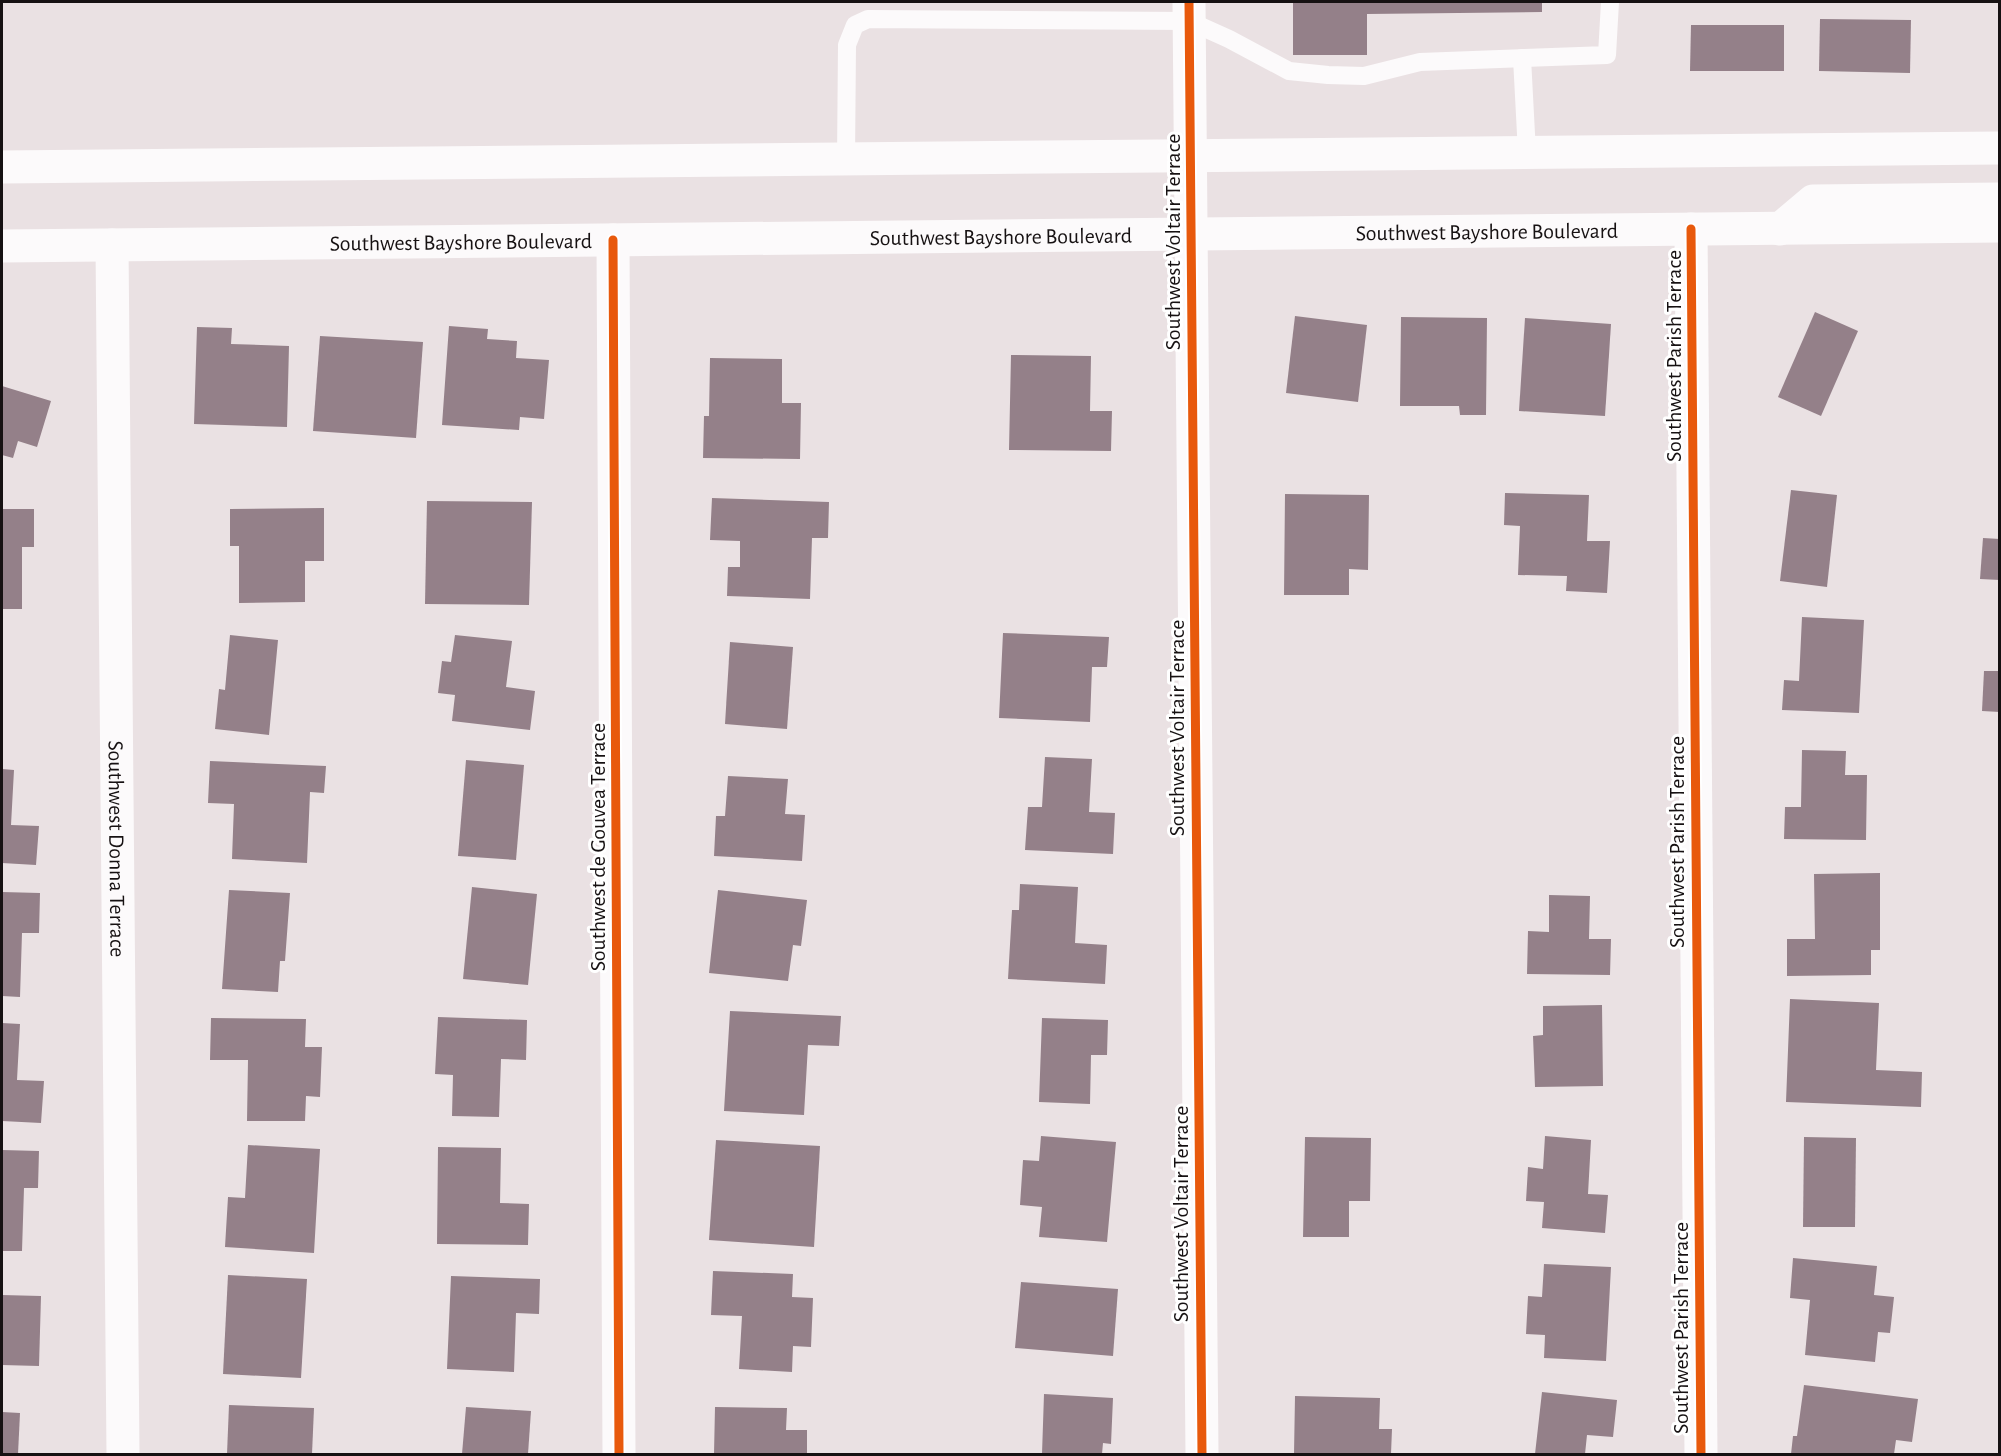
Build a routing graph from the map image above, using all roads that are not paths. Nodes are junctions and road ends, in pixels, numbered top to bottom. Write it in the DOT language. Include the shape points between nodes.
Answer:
graph roads {
  1 [pos="1610,2"];
  2 [pos="1189,11"];
  3 [pos="1522,58"];
  4 [pos="2000,148"];
  5 [pos="1527,153"];
  6 [pos="1191,157"];
  7 [pos="846,159"];
  8 [pos="2,167"];
  9 [pos="2000,198"];
  10 [pos="2000,226"];
  11 [pos="1691,229"];
  12 [pos="1780,229"];
  13 [pos="1191,234"];
  14 [pos="614,240"];
  15 [pos="112,245"];
  16 [pos="2,246"];
  17 [pos="123,1455"];
  18 [pos="619,1455"];
  19 [pos="1202,1455"];
  20 [pos="1701,1455"];
  1 -- 3 [label="lane" via="1607,55"];
  2 -- 3 [label="lane" via="1229,39 1289,72 1364,76 1420,62"];
  2 -- 6 [label="street, Southwest Voltair Terrace"];
  2 -- 7 [label="lane" via="861,22 855,25 847,45"];
  3 -- 5 [label="lane"];
  4 -- 5 [label="street"];
  5 -- 6 [label="street"];
  6 -- 7 [label="street"];
  6 -- 13 [label="street, Southwest Voltair Terrace"];
  7 -- 8 [label="street"];
  9 -- 12 [label="street" via="1813,201"];
  10 -- 12 [label="street, Southwest Bayshore Boulevard"];
  11 -- 12 [label="street, Southwest Bayshore Boulevard"];
  11 -- 13 [label="street, Southwest Bayshore Boulevard"];
  11 -- 20 [label="street, Southwest Parish Terrace"];
  13 -- 14 [label="street, Southwest Bayshore Boulevard"];
  13 -- 19 [label="street, Southwest Voltair Terrace"];
  14 -- 15 [label="street, Southwest Bayshore Boulevard"];
  14 -- 18 [label="street, Southwest de Gouvea Terrace"];
  15 -- 16 [label="street, Southwest Bayshore Boulevard"];
  15 -- 17 [label="street, Southwest Donna Terrace"];
}
